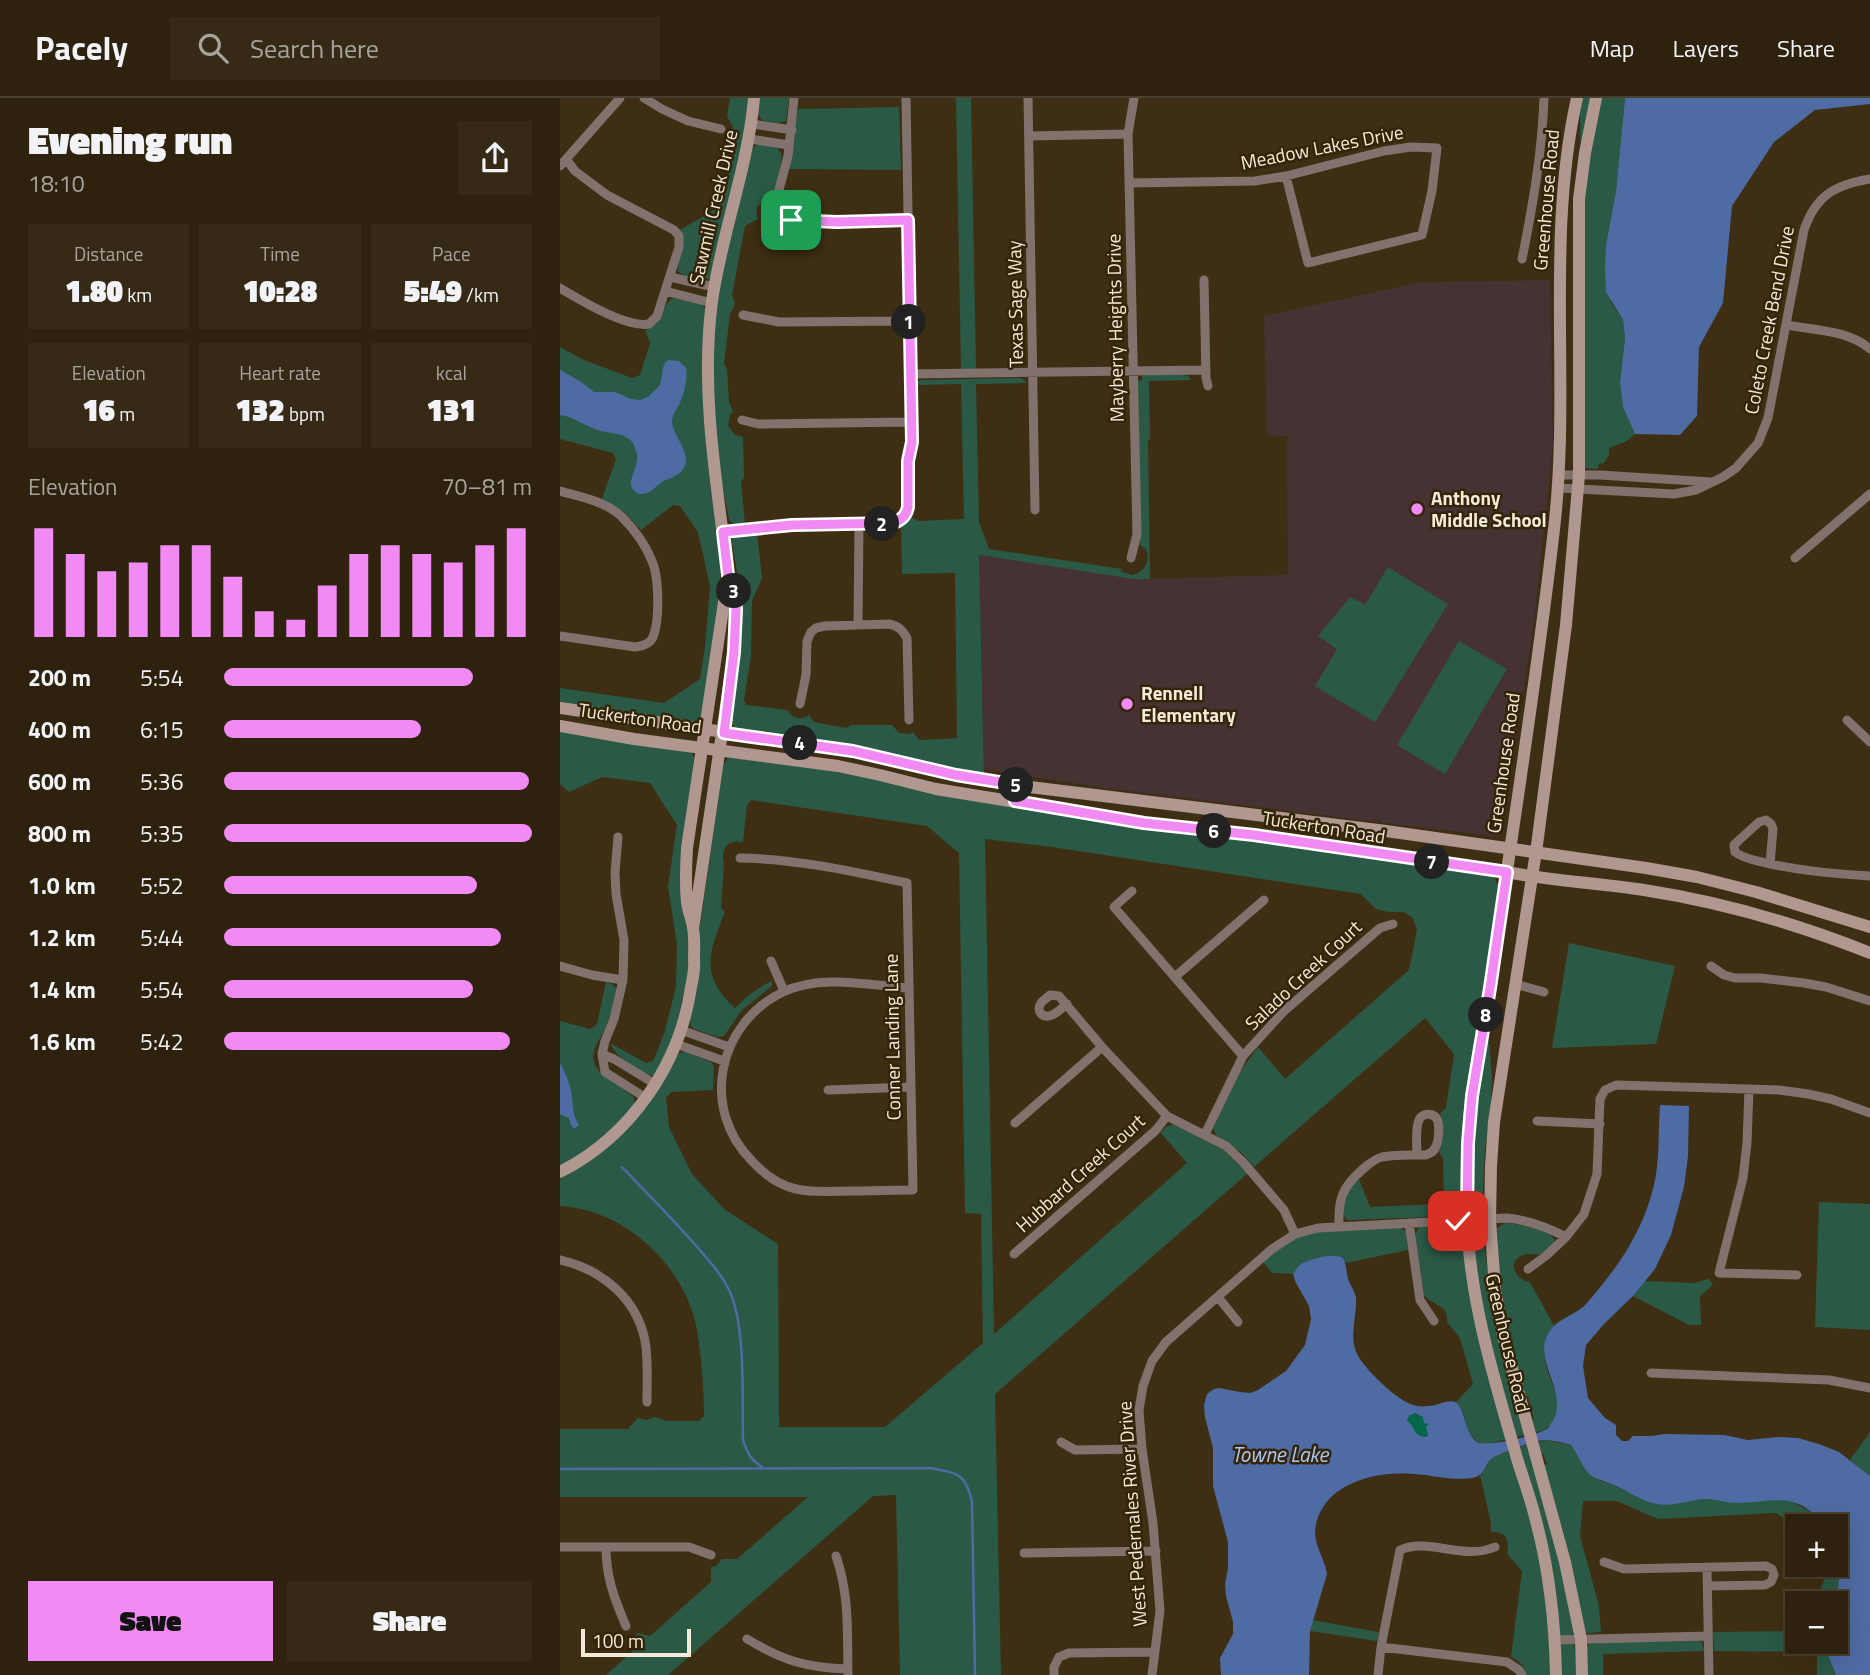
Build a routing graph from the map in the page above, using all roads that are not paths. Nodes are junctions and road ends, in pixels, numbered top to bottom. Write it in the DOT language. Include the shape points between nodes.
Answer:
graph roads {
  1 [pos="620,98"];
  2 [pos="645,98"];
  3 [pos="754,98"];
  4 [pos="794,98"];
  5 [pos="906,98"];
  6 [pos="1028,98"];
  7 [pos="1134,98"];
  8 [pos="1544,98"];
  9 [pos="1577,98"];
  10 [pos="1596,98"];
  11 [pos="752,124"];
  12 [pos="721,129"];
  13 [pos="792,130"];
  14 [pos="1128,134"];
  15 [pos="1029,136"];
  16 [pos="750,139"];
  17 [pos="789,145"];
  18 [pos="563,163"];
  19 [pos="1286,176"];
  20 [pos="1870,179"];
  21 [pos="1129,183"];
  22 [pos="908,220"];
  23 [pos="1522,259"];
  24 [pos="670,277"];
  25 [pos="1204,281"];
  26 [pos="1559,282"];
  27 [pos="1578,282"];
  28 [pos="715,287"];
  29 [pos="560,288"];
  30 [pos="665,291"];
  31 [pos="712,303"];
  32 [pos="743,315"];
  33 [pos="909,321"];
  34 [pos="1786,325"];
  35 [pos="1870,349"];
  36 [pos="1206,370"];
  37 [pos="1133,371"];
  38 [pos="1033,373"];
  39 [pos="910,374"];
  40 [pos="1208,386"];
  41 [pos="742,420"];
  42 [pos="910,422"];
  43 [pos="1579,475"];
  44 [pos="1656,479"];
  45 [pos="1559,482"];
  46 [pos="1711,482"];
  47 [pos="1578,489"];
  48 [pos="560,491"];
  49 [pos="1655,493"];
  50 [pos="1870,494"];
  51 [pos="1035,510"];
  52 [pos="859,524"];
  53 [pos="723,532"];
  54 [pos="1131,558"];
  55 [pos="1796,558"];
  56 [pos="728,575"];
  57 [pos="859,625"];
  58 [pos="560,636"];
  59 [pos="1537,663"];
  60 [pos="1561,666"];
  61 [pos="800,704"];
  62 [pos="560,708"];
  63 [pos="909,720"];
  64 [pos="1847,720"];
  65 [pos="560,726"];
  66 [pos="705,729"];
  67 [pos="724,733"];
  68 [pos="1870,742"];
  69 [pos="702,747"];
  70 [pos="721,750"];
  71 [pos="1018,785"];
  72 [pos="1015,801"];
  73 [pos="618,837"];
  74 [pos="1510,848"];
  75 [pos="1535,853"];
  76 [pos="740,858"];
  77 [pos="1770,864"];
  78 [pos="1507,872"];
  79 [pos="1870,876"];
  80 [pos="1531,877"];
  81 [pos="1132,891"];
  82 [pos="1264,900"];
  83 [pos="1393,924"];
  84 [pos="1870,927"];
  85 [pos="693,929"];
  86 [pos="1870,953"];
  87 [pos="771,961"];
  88 [pos="560,966"];
  89 [pos="1711,966"];
  90 [pos="1175,976"];
  91 [pos="623,980"];
  92 [pos="1515,984"];
  93 [pos="908,988"];
  94 [pos="784,991"];
  95 [pos="1544,992"];
  96 [pos="1870,1001"];
  97 [pos="1067,1004"];
  98 [pos="681,1030"];
  99 [pos="676,1044"];
  100 [pos="729,1046"];
  101 [pos="1102,1047"];
  102 [pos="602,1054"];
  103 [pos="1243,1056"];
  104 [pos="724,1061"];
  105 [pos="655,1084"];
  106 [pos="911,1087"];
  107 [pos="1749,1089"];
  108 [pos="828,1090"];
  109 [pos="646,1098"];
  110 [pos="1870,1113"];
  111 [pos="1167,1116"];
  112 [pos="1537,1121"];
  113 [pos="1015,1123"];
  114 [pos="1600,1124"];
  115 [pos="1205,1134"];
  116 [pos="1417,1155"];
  117 [pos="560,1172"];
  118 [pos="1467,1220"];
  119 [pos="1490,1220"];
  120 [pos="1409,1223"];
  121 [pos="1339,1226"];
  122 [pos="1295,1234"];
  123 [pos="1566,1237"];
  124 [pos="1014,1254"];
  125 [pos="560,1260"];
  126 [pos="1528,1269"];
  127 [pos="1797,1275"];
  128 [pos="1218,1297"];
  129 [pos="1434,1321"];
  130 [pos="1238,1322"];
  131 [pos="1651,1373"];
  132 [pos="1870,1388"];
  133 [pos="647,1402"];
  134 [pos="1061,1442"];
  135 [pos="1142,1449"];
  136 [pos="560,1546"];
  137 [pos="606,1547"];
  138 [pos="1495,1547"];
  139 [pos="1156,1551"];
  140 [pos="1024,1553"];
  141 [pos="711,1555"];
  142 [pos="836,1556"];
  143 [pos="1604,1562"];
  144 [pos="1707,1567"];
  145 [pos="1708,1586"];
  146 [pos="626,1626"];
  147 [pos="1708,1636"];
  148 [pos="747,1639"];
  149 [pos="1581,1639"];
  150 [pos="1555,1640"];
  151 [pos="1381,1647"];
  152 [pos="1155,1652"];
  153 [pos="848,1672"];
  154 [pos="1520,1672"];
  155 [pos="1054,1675"];
  156 [pos="1152,1675"];
  157 [pos="1378,1675"];
  158 [pos="1556,1675"];
  159 [pos="1582,1675"];
  160 [pos="1709,1675"];
  1 -- 18 [label="street"];
  2 -- 12 [label="street" via="688,121"];
  3 -- 11 [label="main road, Sawmill Creek Drive"];
  4 -- 13 [label="street"];
  5 -- 22 [label="street"];
  6 -- 15 [label="street, Texas Sage Way"];
  7 -- 14 [label="street, Mayberry Heights Drive"];
  8 -- 23 [label="street" via="1538,175"];
  9 -- 26 [label="main road, Greenhouse Road" via="1563,190"];
  10 -- 27 [label="main road, Greenhouse Road" via="1579,199"];
  11 -- 13 [label="street"];
  11 -- 16 [label="main road, Sawmill Creek Drive"];
  13 -- 17 [label="street"];
  14 -- 15 [label="street"];
  14 -- 21 [label="street, Mayberry Heights Drive"];
  15 -- 38 [label="street, Texas Sage Way"];
  16 -- 17 [label="street"];
  16 -- 28 [label="main road, Sawmill Creek Drive"];
  17 -- 22 [label="street" via="772,216 837,222"];
  18 -- 24 [label="street" via="607,195 667,225 679,236"];
  19 -- 19 [label="street, Meadow Lakes Drive" via="1308,263 1423,235 1437,148 1384,151"];
  19 -- 21 [label="street, Meadow Lakes Drive" via="1255,181"];
  20 -- 34 [label="street, Coleto Creek Bend Drive" via="1828,193 1809,216"];
  21 -- 37 [label="street, Mayberry Heights Drive"];
  22 -- 33 [label="street"];
  24 -- 28 [label="street"];
  24 -- 30 [label="street"];
  25 -- 36 [label="street"];
  26 -- 27 [label="main road"];
  26 -- 45 [label="main road, Greenhouse Road"];
  27 -- 43 [label="main road, Greenhouse Road"];
  28 -- 31 [label="main road, Sawmill Creek Drive"];
  29 -- 30 [label="street" via="588,305 644,325 654,321"];
  30 -- 31 [label="street"];
  31 -- 53 [label="main road, Sawmill Creek Drive" via="710,435"];
  32 -- 33 [label="street" via="779,322"];
  33 -- 39 [label="street"];
  34 -- 35 [label="street" via="1843,335"];
  34 -- 46 [label="street, Coleto Creek Bend Drive" via="1764,432 1736,468"];
  36 -- 37 [label="street"];
  36 -- 40 [label="street"];
  37 -- 38 [label="street"];
  37 -- 54 [label="street, Mayberry Heights Drive" via="1137,534"];
  38 -- 39 [label="street"];
  38 -- 51 [label="street, Texas Sage Way"];
  39 -- 42 [label="street"];
  41 -- 42 [label="street" via="758,424"];
  42 -- 52 [label="street" via="906,513 894,523"];
  43 -- 44 [label="street"];
  43 -- 45 [label="street"];
  43 -- 47 [label="main road, Greenhouse Road"];
  44 -- 46 [label="street"];
  44 -- 49 [label="street"];
  45 -- 47 [label="street, Coleto Creek Bend Drive"];
  45 -- 59 [label="main road, Greenhouse Road"];
  46 -- 49 [label="street, Coleto Creek Bend Drive" via="1696,490"];
  47 -- 49 [label="street, Coleto Creek Bend Drive"];
  47 -- 60 [label="main road, Greenhouse Road"];
  48 -- 58 [label="street" via="607,506 621,516 640,538 653,564 658,592 653,636 643,646"];
  50 -- 55 [label="street"];
  52 -- 53 [label="street" via="765,526"];
  52 -- 57 [label="street"];
  53 -- 56 [label="main road, Sawmill Creek Drive"];
  56 -- 66 [label="main road, Sawmill Creek Drive"];
  56 -- 67 [label="main road, Sawmill Creek Drive" via="735,594 736,633"];
  57 -- 61 [label="street" via="825,625 811,632"];
  57 -- 63 [label="street" via="889,624 903,631 908,642"];
  59 -- 60 [label="main road"];
  59 -- 74 [label="main road, Greenhouse Road"];
  60 -- 75 [label="main road, Greenhouse Road"];
  62 -- 66 [label="main road, Tuckerton Road"];
  64 -- 68 [label="street"];
  65 -- 69 [label="main road, Tuckerton Road"];
  66 -- 67 [label="main road, Tuckerton Road"];
  66 -- 69 [label="main road, Sawmill Creek Drive"];
  67 -- 70 [label="main road, Sawmill Creek Drive"];
  67 -- 71 [label="main road, Tuckerton Road" via="853,751"];
  69 -- 70 [label="main road, Tuckerton Road"];
  69 -- 85 [label="main road, Sawmill Creek Drive" via="686,869"];
  70 -- 72 [label="main road, Tuckerton Road" via="838,766 936,789"];
  70 -- 85 [label="main road, Sawmill Creek Drive"];
  71 -- 72 [label="main road"];
  71 -- 74 [label="main road, Tuckerton Road"];
  72 -- 78 [label="main road, Tuckerton Road"];
  73 -- 91 [label="street" via="615,873 624,940"];
  74 -- 75 [label="main road, Tuckerton Road"];
  74 -- 78 [label="main road, Greenhouse Road"];
  75 -- 80 [label="main road, Greenhouse Road"];
  75 -- 84 [label="main road, Tuckerton Road" via="1697,877"];
  76 -- 93 [label="street, Conner Landing Lane" via="813,863 907,883"];
  77 -- 77 [label="street" via="1773,829 1766,820 1734,845 1740,856"];
  77 -- 79 [label="street"];
  78 -- 80 [label="main road, Tuckerton Road"];
  78 -- 118 [label="main road, Greenhouse Road" via="1472,1096"];
  80 -- 86 [label="main road, Tuckerton Road" via="1721,906 1812,931"];
  80 -- 92 [label="main road, Greenhouse Road"];
  81 -- 90 [label="street" via="1114,907"];
  82 -- 90 [label="street"];
  83 -- 103 [label="street, Salado Creek Court" via="1380,928 1284,1011"];
  85 -- 98 [label="main road" via="695,964"];
  87 -- 94 [label="street"];
  88 -- 91 [label="street"];
  89 -- 96 [label="street" via="1735,978 1804,983"];
  90 -- 103 [label="street"];
  91 -- 102 [label="street"];
  92 -- 95 [label="street"];
  92 -- 119 [label="main road, Greenhouse Road" via="1494,1122"];
  93 -- 94 [label="street" via="819,983"];
  93 -- 106 [label="street, Conner Landing Lane"];
  94 -- 100 [label="street" via="755,1010"];
  97 -- 101 [label="street"];
  98 -- 99 [label="main road"];
  98 -- 100 [label="street"];
  99 -- 104 [label="street"];
  99 -- 105 [label="main road"];
  100 -- 104 [label="street"];
  101 -- 111 [label="street"];
  101 -- 113 [label="street"];
  102 -- 105 [label="street"];
  102 -- 109 [label="street" via="605,1072"];
  103 -- 115 [label="street, Salado Creek Court"];
  104 -- 106 [label="street, Conner Landing Lane" via="722,1096 733,1136 751,1161 795,1189 913,1190"];
  105 -- 109 [label="main road"];
  106 -- 108 [label="street"];
  107 -- 110 [label="street" via="1808,1094"];
  107 -- 114 [label="street" via="1616,1085 1605,1090 1600,1100"];
  107 -- 127 [label="street" via="1743,1178 1720,1273"];
  109 -- 117 [label="main road" via="611,1137"];
  111 -- 115 [label="street"];
  111 -- 124 [label="street, Hubbard Creek Court"];
  112 -- 114 [label="street"];
  114 -- 123 [label="street" via="1597,1174 1584,1214"];
  115 -- 122 [label="street" via="1243,1162 1284,1210"];
  116 -- 121 [label="street" via="1383,1157 1355,1176 1338,1206"];
  118 -- 119 [label="street, West Pedernales River Drive"];
  118 -- 120 [label="street, West Pedernales River Drive"];
  118 -- 150 [label="main road, Greenhouse Road" via="1481,1329 1535,1516"];
  119 -- 123 [label="street, West Pedernales River Drive" via="1522,1219"];
  119 -- 149 [label="main road, Greenhouse Road" via="1503,1336 1538,1457"];
  120 -- 121 [label="street, West Pedernales River Drive"];
  120 -- 129 [label="street" via="1420,1300"];
  121 -- 122 [label="street, West Pedernales River Drive"];
  122 -- 128 [label="street, West Pedernales River Drive"];
  123 -- 126 [label="street"];
  125 -- 133 [label="street" via="598,1274 632,1308 646,1349"];
  128 -- 130 [label="street"];
  128 -- 135 [label="street, West Pedernales River Drive" via="1166,1342 1153,1361 1139,1410"];
  131 -- 132 [label="street" via="1829,1380"];
  134 -- 135 [label="street" via="1075,1450"];
  135 -- 139 [label="street, West Pedernales River Drive"];
  136 -- 137 [label="street"];
  137 -- 141 [label="street" via="689,1547"];
  137 -- 146 [label="street" via="609,1583"];
  138 -- 151 [label="street" via="1471,1553 1420,1546 1400,1550"];
  139 -- 140 [label="street"];
  139 -- 152 [label="street, West Pedernales River Drive" via="1160,1611"];
  142 -- 153 [label="street" via="847,1601"];
  143 -- 144 [label="street" via="1624,1569"];
  144 -- 145 [label="street"];
  144 -- 145 [label="street" via="1766,1566 1774,1575 1765,1585"];
  145 -- 147 [label="street"];
  147 -- 149 [label="street"];
  147 -- 160 [label="street"];
  148 -- 153 [label="street" via="803,1665"];
  149 -- 150 [label="street"];
  149 -- 159 [label="main road, Greenhouse Road"];
  150 -- 158 [label="main road, Greenhouse Road"];
  151 -- 154 [label="street" via="1507,1662"];
  151 -- 157 [label="street"];
  152 -- 155 [label="street" via="1069,1653 1059,1657"];
  152 -- 156 [label="street, West Pedernales River Drive"];
}
